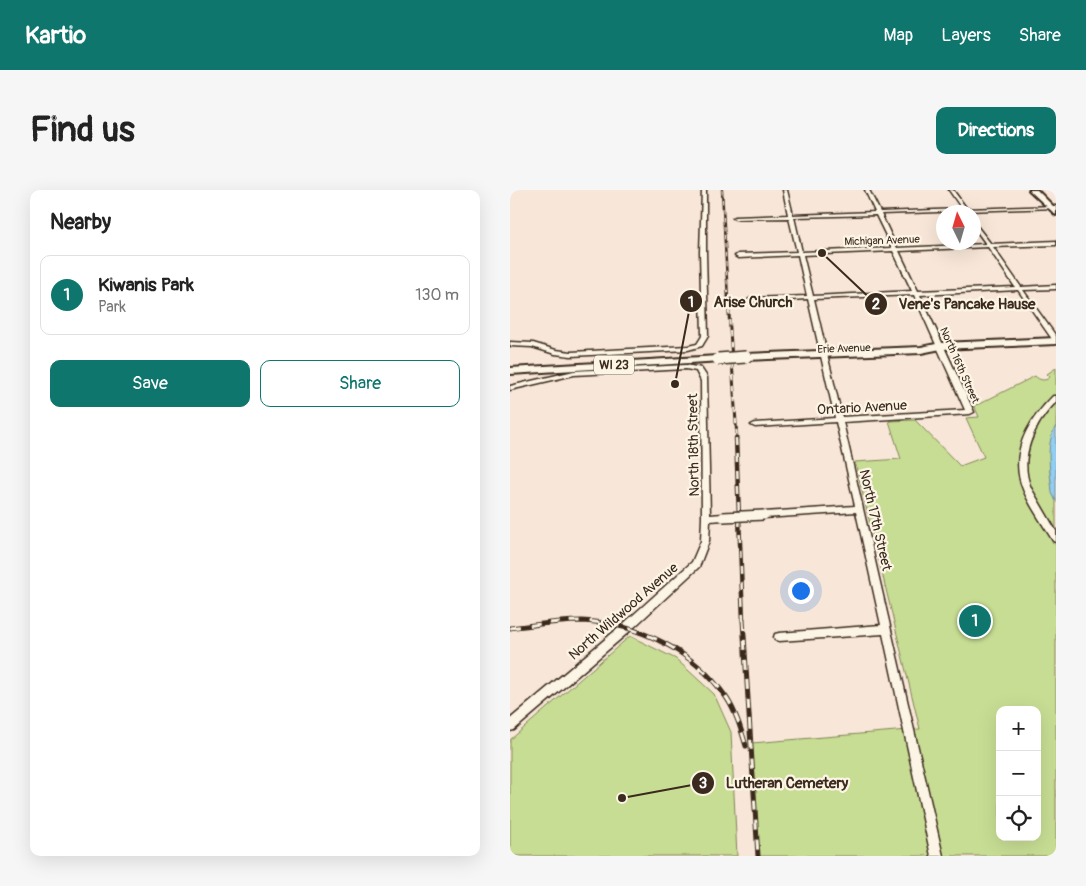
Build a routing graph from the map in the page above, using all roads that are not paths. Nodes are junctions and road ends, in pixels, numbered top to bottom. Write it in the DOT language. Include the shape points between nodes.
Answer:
graph roads {
  1 [pos="704,190"];
  2 [pos="785,190"];
  3 [pos="867,190"];
  4 [pos="952,190"];
  5 [pos="1035,191"];
  6 [pos="962,205"];
  7 [pos="1054,209"];
  8 [pos="981,211"];
  9 [pos="936,212"];
  10 [pos="879,213"];
  11 [pos="791,216"];
  12 [pos="734,218"];
  13 [pos="981,232"];
  14 [pos="1056,243"];
  15 [pos="990,246"];
  16 [pos="895,250"];
  17 [pos="800,253"];
  18 [pos="738,256"];
  19 [pos="1056,287"];
  20 [pos="1020,289"];
  21 [pos="916,293"];
  22 [pos="810,297"];
  23 [pos="751,300"];
  24 [pos="1056,341"];
  25 [pos="510,344"];
  26 [pos="700,344"];
  27 [pos="941,346"];
  28 [pos="823,351"];
  29 [pos="718,356"];
  30 [pos="510,363"];
  31 [pos="510,370"];
  32 [pos="510,388"];
  33 [pos="1056,398"];
  34 [pos="970,412"];
  35 [pos="839,420"];
  36 [pos="755,425"];
  37 [pos="860,509"];
  38 [pos="723,517"];
  39 [pos="706,518"];
  40 [pos="1056,539"];
  41 [pos="887,629"];
  42 [pos="779,637"];
  43 [pos="510,726"];
  44 [pos="937,856"];
  1 -- 26 [label="street" via="705,336"];
  2 -- 11 [label="street, North 17th Street"];
  3 -- 10 [label="street, North 16th Street"];
  4 -- 6 [label="street"];
  5 -- 7 [label="main road"];
  7 -- 8 [label="street"];
  9 -- 10 [label="street"];
  10 -- 11 [label="street"];
  10 -- 16 [label="street, North 16th Street"];
  11 -- 12 [label="street"];
  11 -- 17 [label="street, North 17th Street"];
  13 -- 15 [label="street"];
  14 -- 15 [label="street, Michigan Avenue"];
  15 -- 16 [label="street, Michigan Avenue"];
  15 -- 20 [label="street"];
  16 -- 17 [label="street, Michigan Avenue"];
  16 -- 21 [label="street, North 16th Street"];
  17 -- 18 [label="street, Michigan Avenue"];
  17 -- 22 [label="street, North 17th Street"];
  19 -- 20 [label="street"];
  20 -- 21 [label="street"];
  20 -- 24 [label="street"];
  21 -- 22 [label="street"];
  21 -- 27 [label="street, North 16th Street"];
  22 -- 23 [label="street"];
  22 -- 28 [label="street, North 17th Street"];
  24 -- 27 [label="main road, Erie Avenue / WI 23"];
  25 -- 26 [label="street" via="533,345 571,354 688,348"];
  27 -- 28 [label="main road, Erie Avenue / WI 23" via="926,350"];
  27 -- 34 [label="street, North 16th Street"];
  28 -- 29 [label="main road, Erie Avenue / WI 23, bridge"];
  28 -- 35 [label="street, North 17th Street"];
  29 -- 30 [label="main road, WI 23"];
  29 -- 31 [label="main road, WI 23"];
  32 -- 39 [label="street, North 18th Street" via="574,373 696,368 702,372 704,381"];
  33 -- 40 [label="street" via="1031,430 1023,459 1024,480"];
  34 -- 35 [label="street, Ontario Avenue"];
  35 -- 36 [label="street, Ontario Avenue"];
  35 -- 37 [label="street, North 17th Street"];
  37 -- 38 [label="street, bridge"];
  37 -- 41 [label="street, North 17th Street"];
  38 -- 39 [label="street"];
  39 -- 43 [label="street, North Wildwood Avenue" via="705,540 696,564"];
  41 -- 42 [label="street"];
  41 -- 44 [label="street, North 17th Street"];
}
